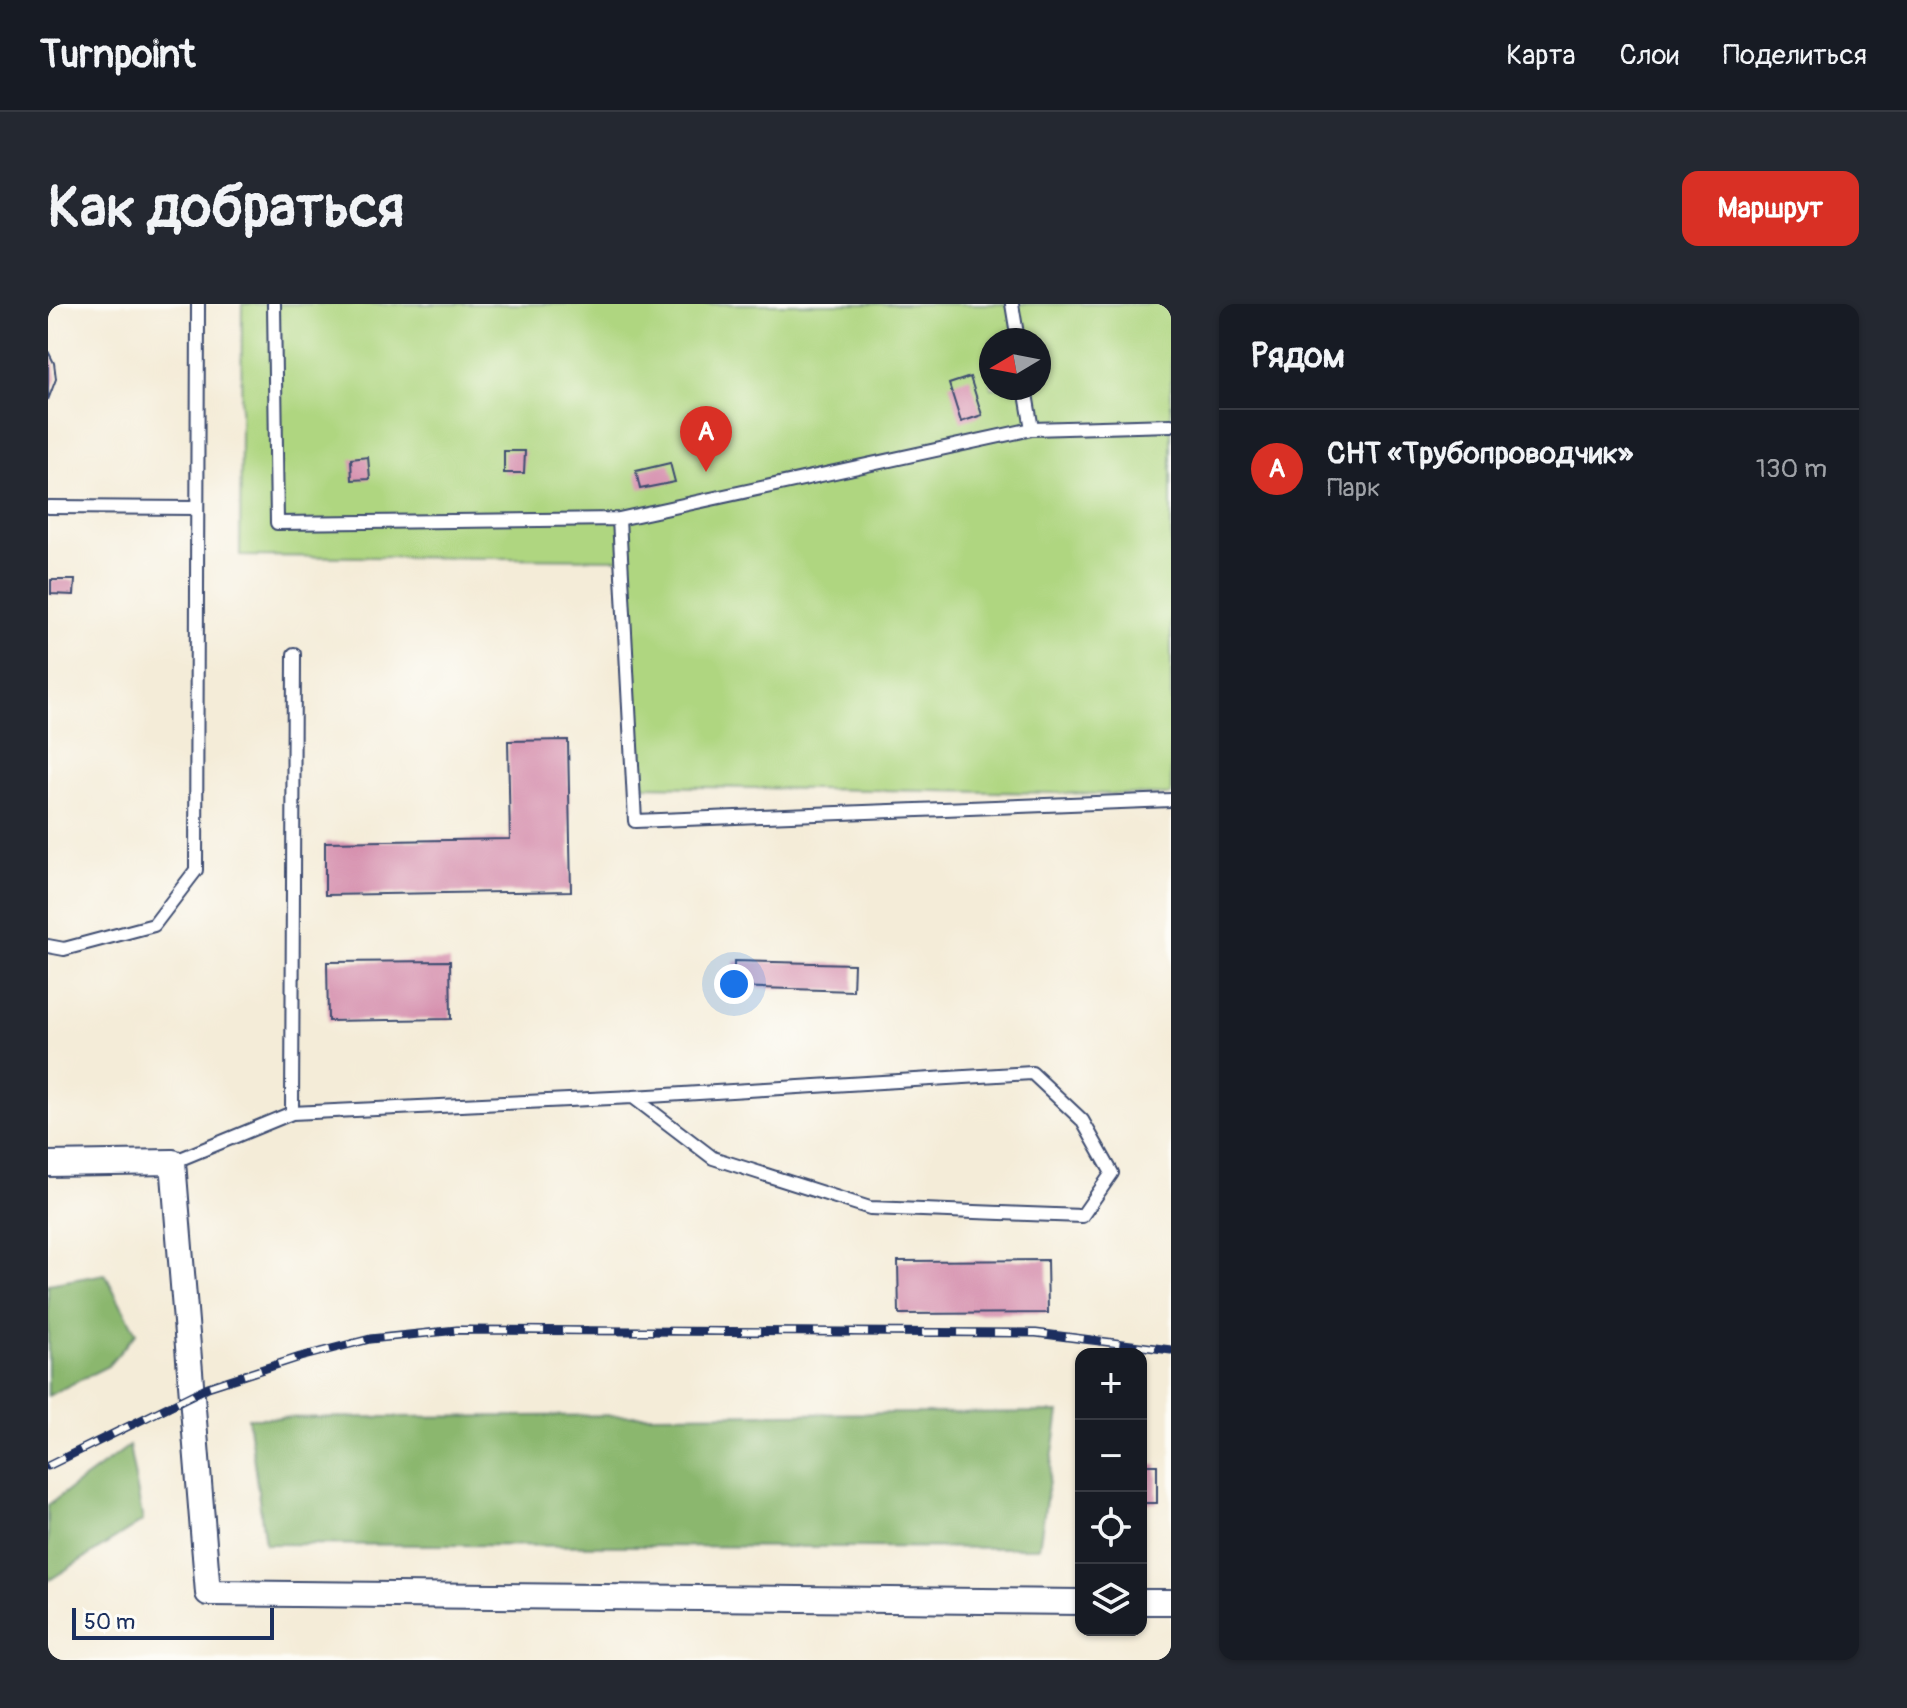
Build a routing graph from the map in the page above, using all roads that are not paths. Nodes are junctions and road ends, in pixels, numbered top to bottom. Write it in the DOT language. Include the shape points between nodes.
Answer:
graph roads {
  1 [pos="198,304"];
  2 [pos="274,304"];
  3 [pos="1012,304"];
  4 [pos="1016,328"];
  5 [pos="1027,400"];
  6 [pos="1171,425"];
  7 [pos="1032,429"];
  8 [pos="48,507"];
  9 [pos="197,508"];
  10 [pos="619,519"];
  11 [pos="294,654"];
  12 [pos="1171,800"];
  13 [pos="48,946"];
  14 [pos="633,1097"];
  15 [pos="292,1113"];
  16 [pos="173,1162"];
  17 [pos="48,1164"];
  18 [pos="1075,1602"];
  19 [pos="1147,1602"];
  20 [pos="1171,1602"];
  1 -- 9 [label="lane"];
  2 -- 10 [label="lane" via="277,523"];
  3 -- 4 [label="lane"];
  5 -- 7 [label="lane"];
  6 -- 7 [label="lane"];
  7 -- 10 [label="lane"];
  8 -- 9 [label="lane"];
  9 -- 13 [label="lane" via="196,870 154,925 64,949"];
  10 -- 12 [label="lane" via="635,821"];
  11 -- 15 [label="lane"];
  14 -- 14 [label="lane" via="713,1158 870,1208 1082,1216 1112,1173 1082,1120 1032,1073"];
  14 -- 15 [label="lane"];
  15 -- 16 [label="lane"];
  16 -- 17 [label="street"];
  16 -- 18 [label="street" via="208,1593"];
  19 -- 20 [label="street"];
}
